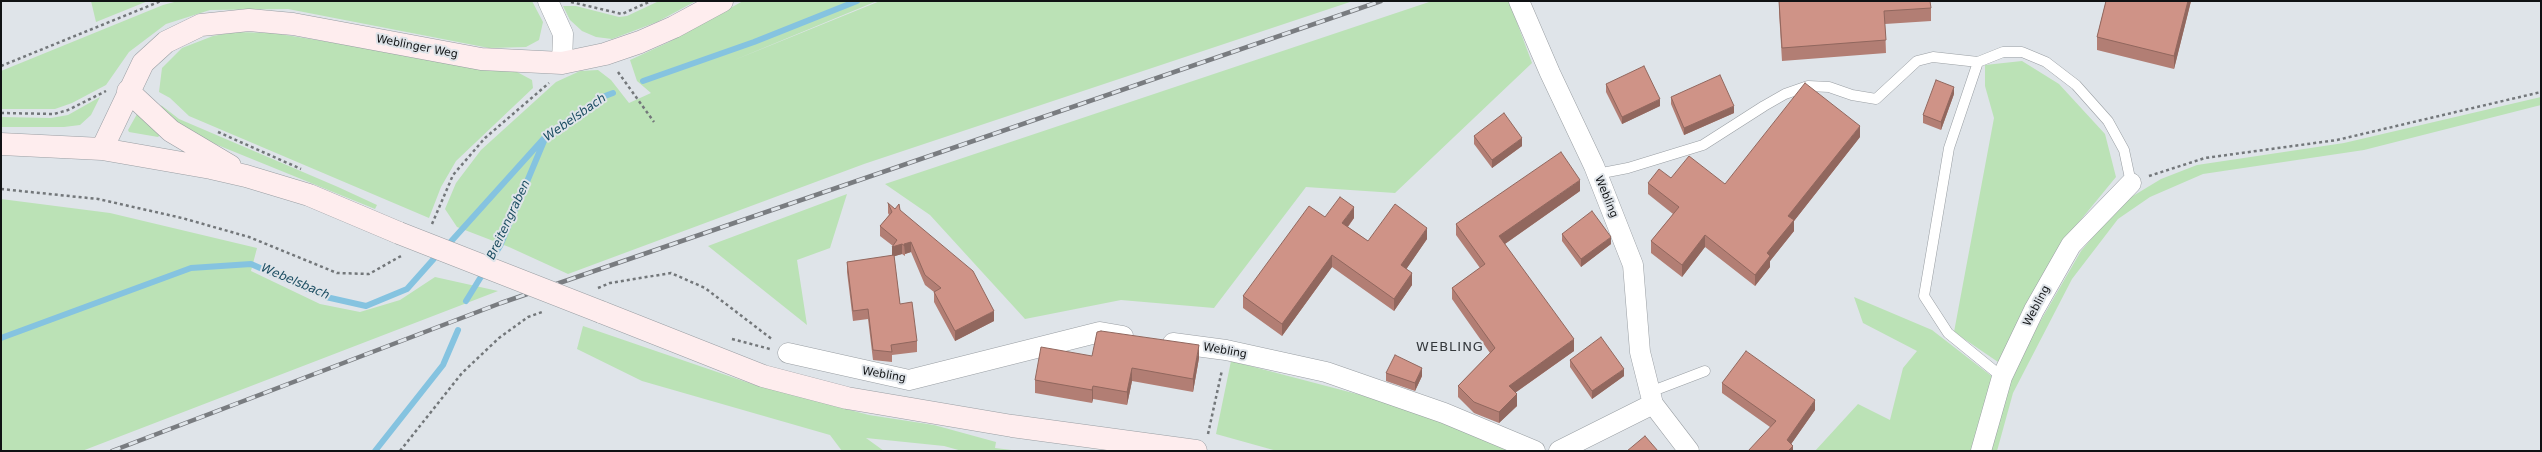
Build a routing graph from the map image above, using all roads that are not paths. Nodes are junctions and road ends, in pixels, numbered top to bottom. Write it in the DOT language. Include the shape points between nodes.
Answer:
graph roads {
  1 [pos="548,1"];
  2 [pos="722,1"];
  3 [pos="1519,1"];
  4 [pos="562,62"];
  5 [pos="1978,62"];
  6 [pos="128,91"];
  7 [pos="1,144"];
  8 [pos="102,149"];
  9 [pos="1597,174"];
  10 [pos="246,176"];
  11 [pos="2131,183"];
  12 [pos="788,353"];
  13 [pos="1705,371"];
  14 [pos="2002,377"];
  15 [pos="1652,398"];
  16 [pos="1202,443"];
  17 [pos="1534,451"];
  18 [pos="1559,451"];
  19 [pos="1689,451"];
  20 [pos="1981,451"];
  1 -- 4 [label="street" via="563,34"];
  2 -- 4 [label="main road, Weblinger Weg" via="674,27 605,54"];
  3 -- 9 [label="street, Webling"];
  4 -- 6 [label="main road, Weblinger Weg" via="481,59 293,24 249,20 201,25 166,42 143,63"];
  5 -- 9 [label="lane" via="1933,57 1918,61 1876,99 1852,95 1829,87 1808,86 1785,94 1703,145 1628,168"];
  5 -- 11 [label="lane" via="2003,52 2022,52 2046,62 2070,80 2108,121 2124,150"];
  5 -- 14 [label="lane" via="1949,148 1924,296 1948,333"];
  6 -- 8 [label="main road, Weblinger Weg"];
  6 -- 10 [label="main road" via="171,131"];
  7 -- 8 [label="main road"];
  8 -- 10 [label="main road"];
  9 -- 15 [label="street, Webling" via="1633,265 1640,352"];
  10 -- 16 [label="main road, bridge" via="309,195 763,376 847,398 1012,426"];
  11 -- 14 [label="street, Webling" via="2071,245 2034,310"];
  12 -- 17 [label="street, Webling" via="909,380 1100,332 1226,350 1326,372 1381,390"];
  13 -- 15 [label="lane"];
  14 -- 20 [label="street, Webling"];
  15 -- 18 [label="street"];
  15 -- 19 [label="street, Webling"];
}
